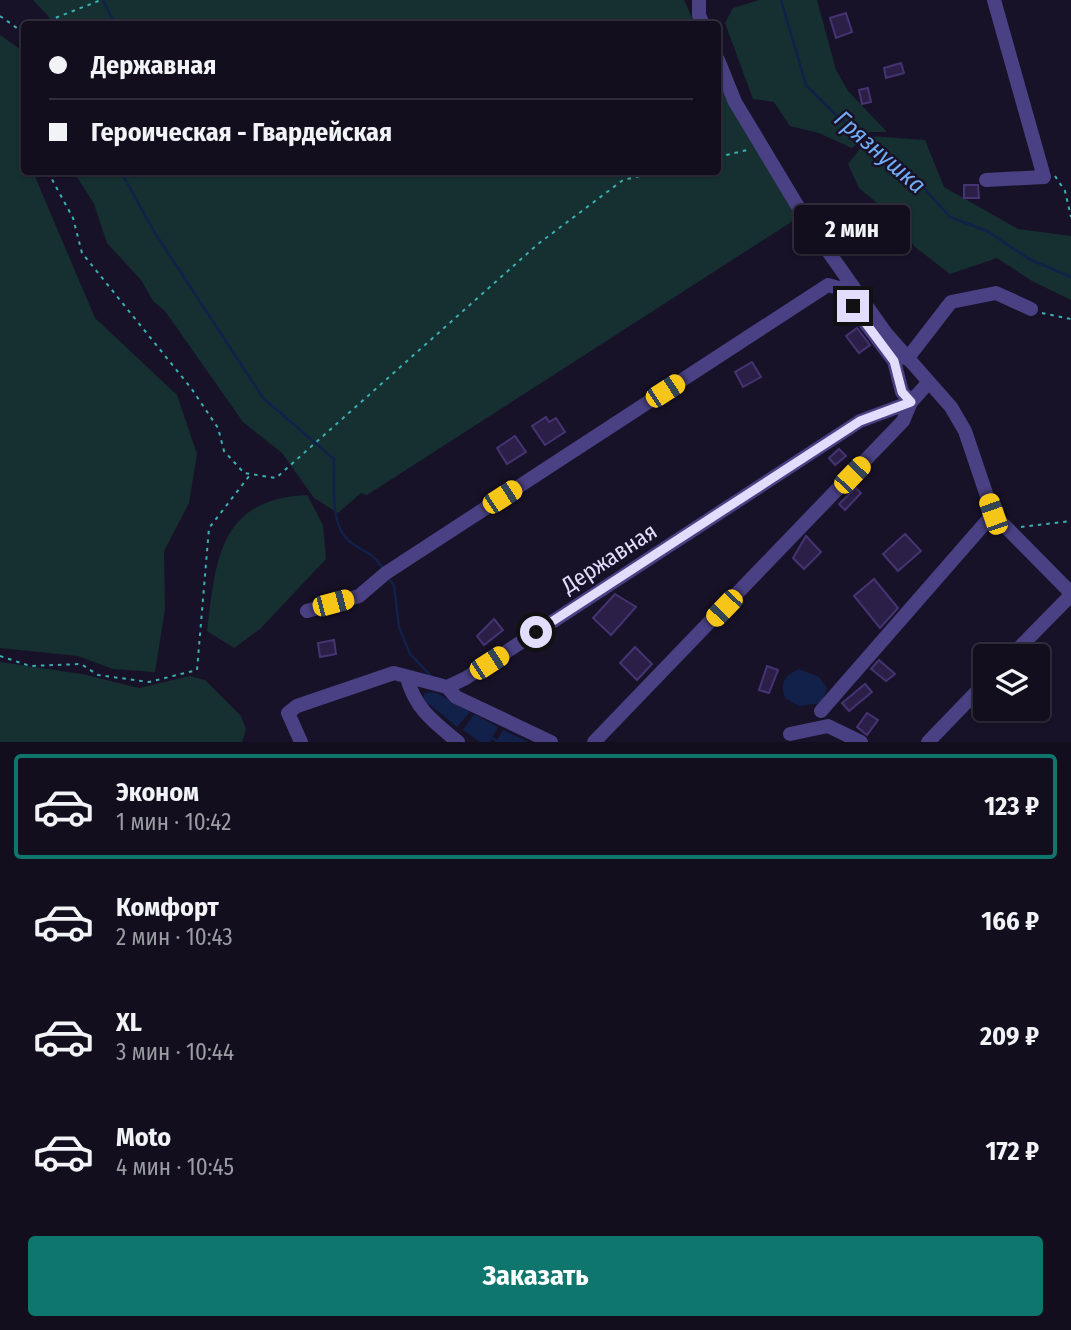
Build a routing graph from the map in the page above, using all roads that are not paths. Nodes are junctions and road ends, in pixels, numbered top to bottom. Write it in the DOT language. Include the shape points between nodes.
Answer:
graph roads {
  1 [pos="699,0"];
  2 [pos="994,0"];
  3 [pos="702,21"];
  4 [pos="721,67"];
  5 [pos="986,180"];
  6 [pos="1031,309"];
  7 [pos="906,359"];
  8 [pos="928,383"];
  9 [pos="911,402"];
  10 [pos="993,514"];
  11 [pos="1071,594"];
  12 [pos="307,611"];
  13 [pos="1023,644"];
  14 [pos="407,678"];
  15 [pos="447,687"];
  16 [pos="973,695"];
  17 [pos="821,711"];
  18 [pos="790,734"];
  19 [pos="301,742"];
  20 [pos="458,742"];
  21 [pos="551,742"];
  22 [pos="594,742"];
  23 [pos="861,742"];
  24 [pos="928,742"];
  1 -- 3 [label="street"];
  2 -- 5 [label="street" via="1044,177"];
  4 -- 7 [label="street" via="735,102 819,239"];
  6 -- 7 [label="street" via="996,293 951,302"];
  7 -- 8 [label="street"];
  8 -- 9 [label="street, Державная"];
  8 -- 10 [label="street" via="965,430"];
  9 -- 12 [label="street" via="902,392 894,361 839,288 828,285 386,573 359,596"];
  9 -- 15 [label="street, Державная" via="860,421"];
  9 -- 22 [label="street" via="894,431"];
  10 -- 11 [label="street"];
  10 -- 17 [label="street"];
  11 -- 13 [label="street"];
  14 -- 15 [label="street"];
  14 -- 19 [label="street" via="394,673 297,706 288,713"];
  14 -- 20 [label="street" via="421,712"];
  15 -- 21 [label="street" via="456,697"];
  16 -- 24 [label="street"];
  18 -- 23 [label="street" via="828,726"];
}
